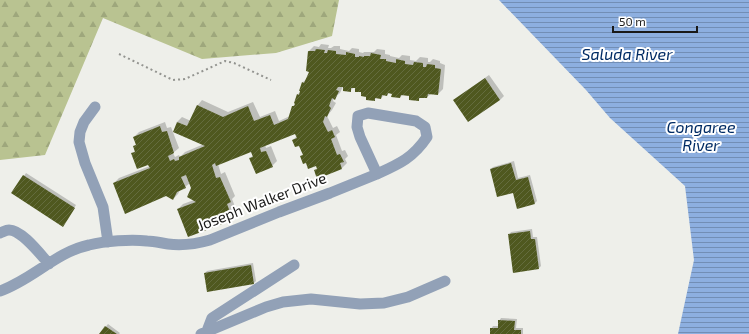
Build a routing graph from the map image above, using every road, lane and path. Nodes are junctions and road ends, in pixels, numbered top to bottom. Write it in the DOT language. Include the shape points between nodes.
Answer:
graph roads {
  1 [pos="119,54"];
  2 [pos="271,80"];
  3 [pos="95,107"];
  4 [pos="377,174"];
  5 [pos="0,233"];
  6 [pos="108,242"];
  7 [pos="48,264"];
  8 [pos="294,265"];
  9 [pos="445,281"];
  10 [pos="0,291"];
  11 [pos="204,333"];
  1 -- 2 [label="path" via="173,80 185,79 225,61"];
  3 -- 6 [label="street" via="84,122 79,142 103,207"];
  4 -- 4 [label="street, Joseph Walker Drive" via="406,160 414,153 427,136 425,127 416,122 368,113 358,116 357,127 360,137"];
  4 -- 6 [label="street, Joseph Walker Drive" via="210,240 179,245 137,240"];
  5 -- 7 [label="street" via="8,230 17,232"];
  6 -- 7 [label="street, Joseph Walker Drive" via="80,247"];
  7 -- 10 [label="street, Joseph Walker Drive"];
  8 -- 11 [label="street" via="212,318"];
  9 -- 11 [label="street" via="408,297 384,303 360,304 311,299 283,302"];
}
